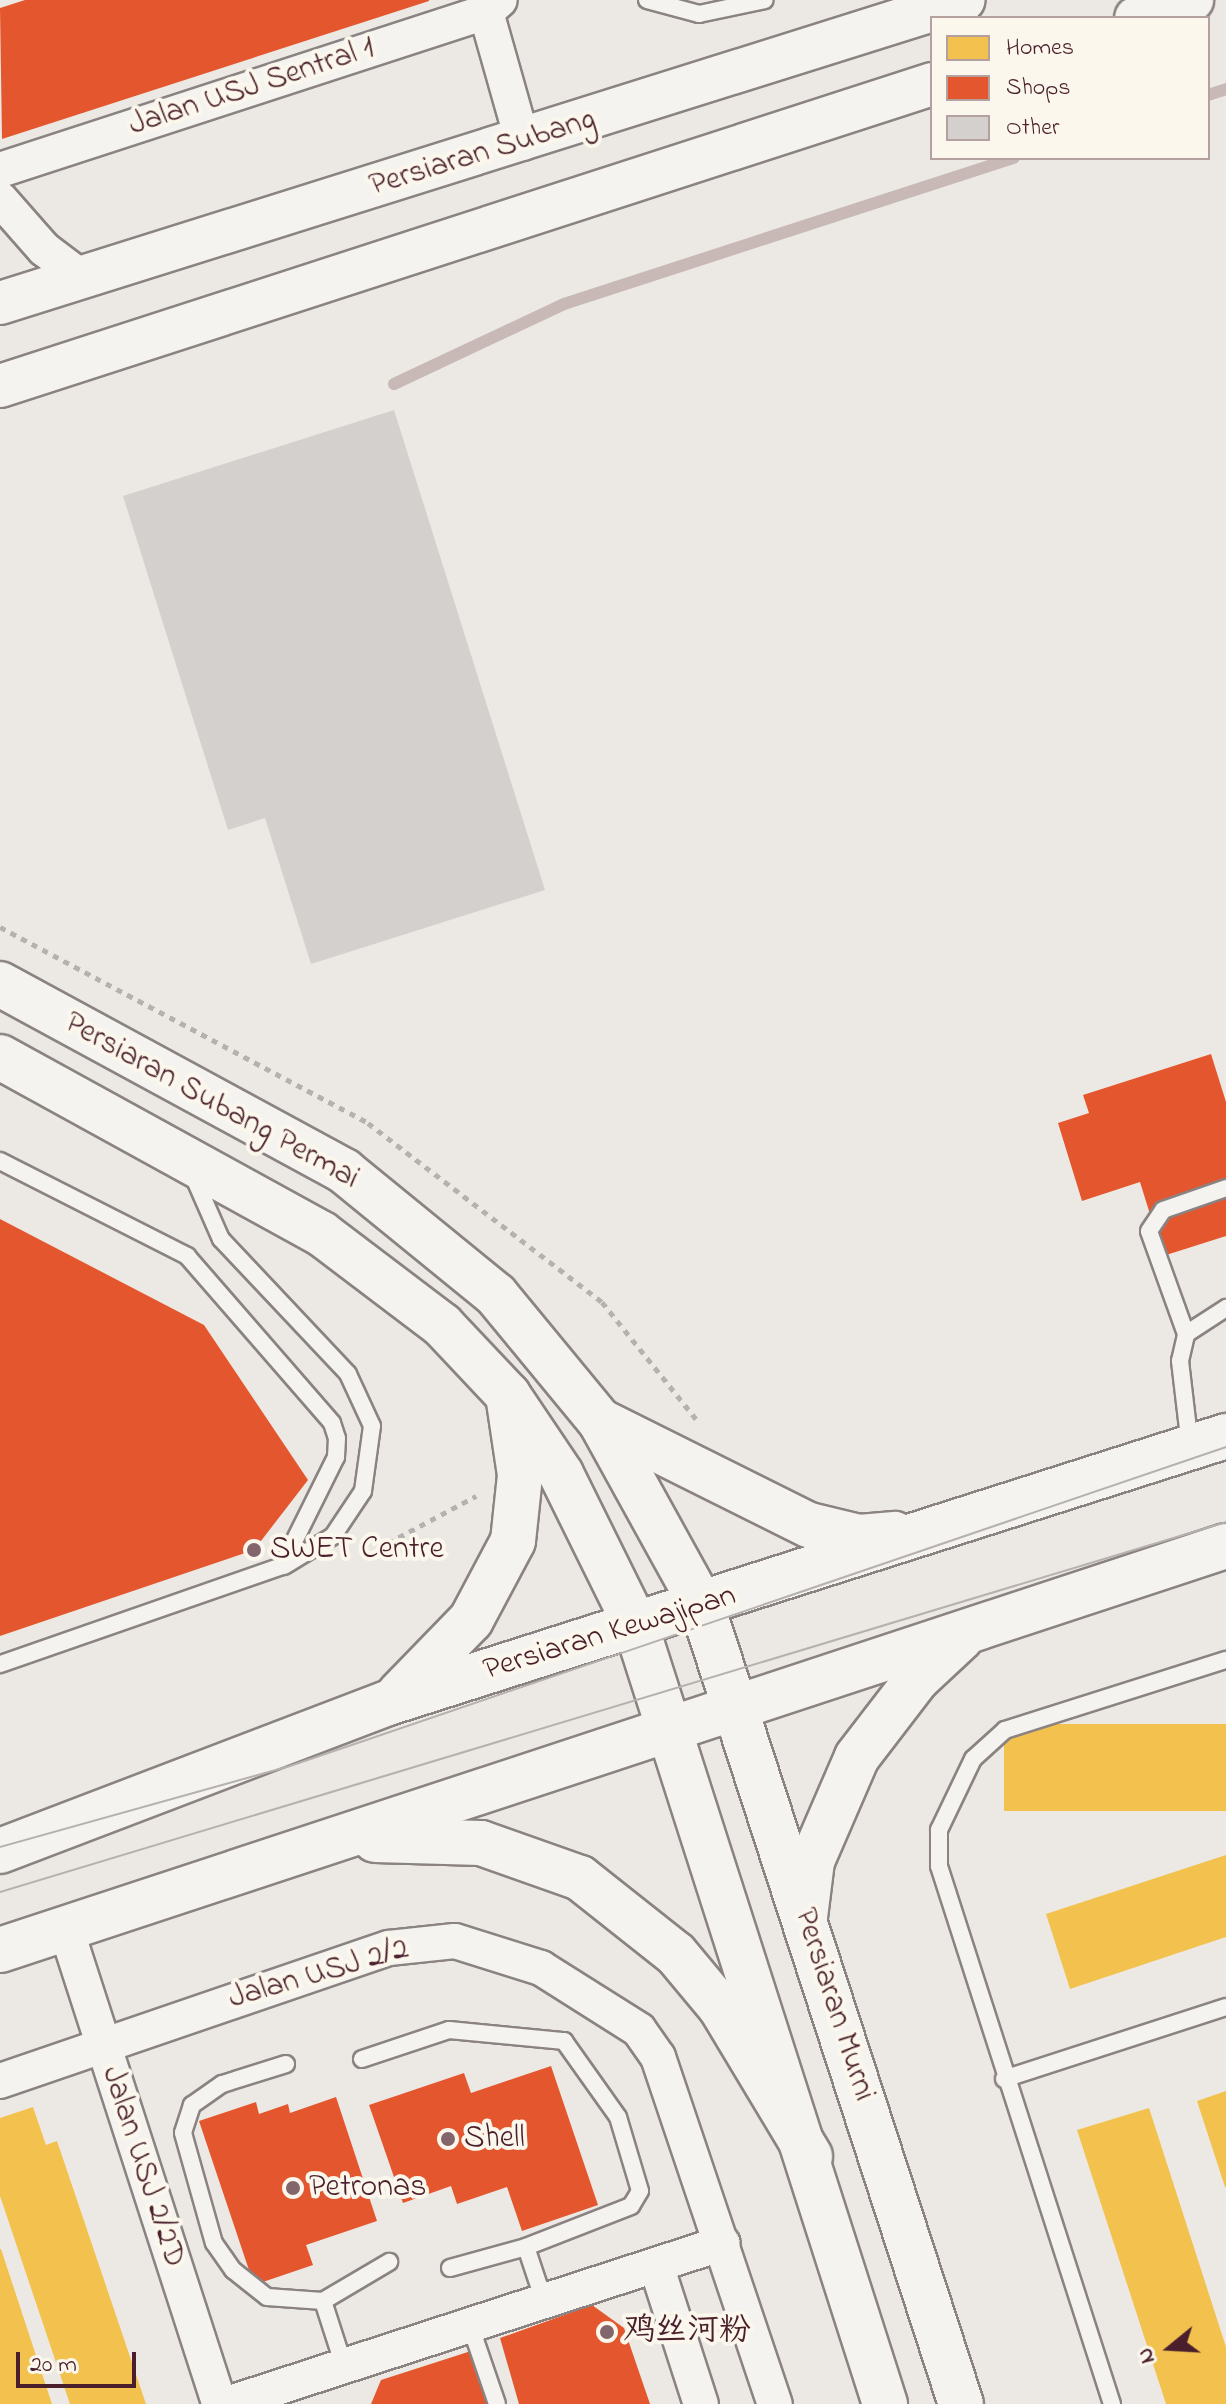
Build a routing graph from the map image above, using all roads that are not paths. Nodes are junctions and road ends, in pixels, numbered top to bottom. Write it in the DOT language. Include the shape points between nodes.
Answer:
graph roads {
  1 [pos="647,0"];
  2 [pos="765,0"];
  3 [pos="964,0"];
  4 [pos="1192,0"];
  5 [pos="493,6"];
  6 [pos="1142,16"];
  7 [pos="930,85"];
  8 [pos="523,143"];
  9 [pos="0,170"];
  10 [pos="0,199"];
  11 [pos="81,277"];
  12 [pos="0,303"];
  13 [pos="0,386"];
  14 [pos="0,984"];
  15 [pos="0,1057"];
  16 [pos="0,1161"];
  17 [pos="188,1161"];
  18 [pos="1226,1188"];
  19 [pos="1226,1308"];
  20 [pos="1186,1334"];
  21 [pos="508,1395"];
  22 [pos="600,1421"];
  23 [pos="1208,1442"];
  24 [pos="935,1531"];
  25 [pos="1226,1546"];
  26 [pos="282,1566"];
  27 [pos="702,1606"];
  28 [pos="636,1626"];
  29 [pos="971,1628"];
  30 [pos="1226,1660"];
  31 [pos="0,1664"];
  32 [pos="388,1703"];
  33 [pos="733,1705"];
  34 [pos="671,1727"];
  35 [pos="323,1843"];
  36 [pos="0,1851"];
  37 [pos="805,1917"];
  38 [pos="66,1929"];
  39 [pos="0,1950"];
  40 [pos="1226,2007"];
  41 [pos="102,2042"];
  42 [pos="362,2059"];
  43 [pos="286,2064"];
  44 [pos="1004,2079"];
  45 [pos="0,2081"];
  46 [pos="810,2156"];
  47 [pos="723,2243"];
  48 [pos="526,2247"];
  49 [pos="389,2262"];
  50 [pos="656,2265"];
  51 [pos="450,2268"];
  52 [pos="323,2301"];
  53 [pos="544,2301"];
  54 [pos="470,2325"];
  55 [pos="344,2366"];
  56 [pos="307,2392"];
  57 [pos="219,2404"];
  58 [pos="227,2404"];
  59 [pos="497,2404"];
  60 [pos="701,2404"];
  61 [pos="775,2404"];
  62 [pos="885,2404"];
  63 [pos="961,2404"];
  64 [pos="1112,2404"];
  1 -- 2 [label="lane" via="699,14"];
  3 -- 8 [label="street, Persiaran Subang"];
  4 -- 6 [label="street"];
  5 -- 8 [label="street"];
  5 -- 9 [label="street, Jalan USJ Sentral 1"];
  7 -- 13 [label="street"];
  8 -- 11 [label="street, Persiaran Subang"];
  10 -- 11 [label="street" via="44,249"];
  11 -- 12 [label="street, Persiaran Subang"];
  14 -- 22 [label="main road, Persiaran Subang Permai" via="344,1171 496,1295"];
  15 -- 17 [label="main road, Persiaran Subang Permai"];
  16 -- 26 [label="lane" via="187,1256 332,1423 336,1457"];
  17 -- 21 [label="main road, Persiaran Subang Permai" via="322,1234 442,1325"];
  17 -- 26 [label="lane" via="221,1239 348,1374 372,1426 363,1491 333,1536"];
  18 -- 20 [label="lane" via="1163,1210 1149,1231"];
  19 -- 20 [label="lane"];
  20 -- 23 [label="lane" via="1180,1361"];
  21 -- 28 [label="main road, Persiaran Subang Permai" via="561,1474"];
  21 -- 32 [label="main road" via="520,1475 513,1541 471,1620"];
  22 -- 24 [label="main road" via="809,1525 859,1537"];
  22 -- 27 [label="main road, Persiaran Subang Permai"];
  23 -- 24 [label="main road, Persiaran Kewajipan"];
  24 -- 27 [label="main road, Persiaran Kewajipan"];
  25 -- 29 [label="main road"];
  26 -- 31 [label="lane"];
  27 -- 28 [label="main road, Persiaran Kewajipan"];
  27 -- 33 [label="main road, Persiaran Murni"];
  28 -- 32 [label="main road, Persiaran Kewajipan"];
  28 -- 34 [label="main road"];
  29 -- 33 [label="main road"];
  29 -- 37 [label="main road" via="916,1680 857,1757 812,1861"];
  30 -- 44 [label="lane" via="1005,1730 973,1759 939,1830 939,1866"];
  32 -- 36 [label="main road, Persiaran Kewajipan"];
  33 -- 34 [label="main road"];
  33 -- 37 [label="main road, Persiaran Murni"];
  34 -- 35 [label="main road"];
  34 -- 46 [label="main road"];
  35 -- 38 [label="main road"];
  35 -- 46 [label="main road" via="481,1843 580,1878 676,1954 721,2008"];
  37 -- 63 [label="main road, Persiaran Murni"];
  38 -- 39 [label="main road"];
  38 -- 41 [label="street, Jalan USJ 2/2D"];
  40 -- 44 [label="lane"];
  41 -- 45 [label="street, Jalan USJ 2/2"];
  41 -- 47 [label="street, Jalan USJ 2/2" via="389,1948 455,1941 541,1968 639,2030 658,2057"];
  41 -- 57 [label="street, Jalan USJ 2/2D"];
  42 -- 48 [label="lane" via="449,2030 564,2041 618,2117 640,2191 631,2206"];
  43 -- 52 [label="lane" via="222,2084 192,2105 183,2133 214,2243 233,2270 267,2297"];
  44 -- 64 [label="lane"];
  46 -- 62 [label="main road"];
  47 -- 50 [label="street"];
  47 -- 61 [label="street, Jalan USJ 2/2"];
  48 -- 51 [label="lane"];
  48 -- 53 [label="lane"];
  49 -- 52 [label="lane"];
  50 -- 53 [label="street"];
  50 -- 60 [label="street"];
  52 -- 55 [label="lane"];
  53 -- 54 [label="street"];
  54 -- 55 [label="street"];
  54 -- 59 [label="lane"];
  55 -- 56 [label="street"];
  56 -- 58 [label="street"];
}
